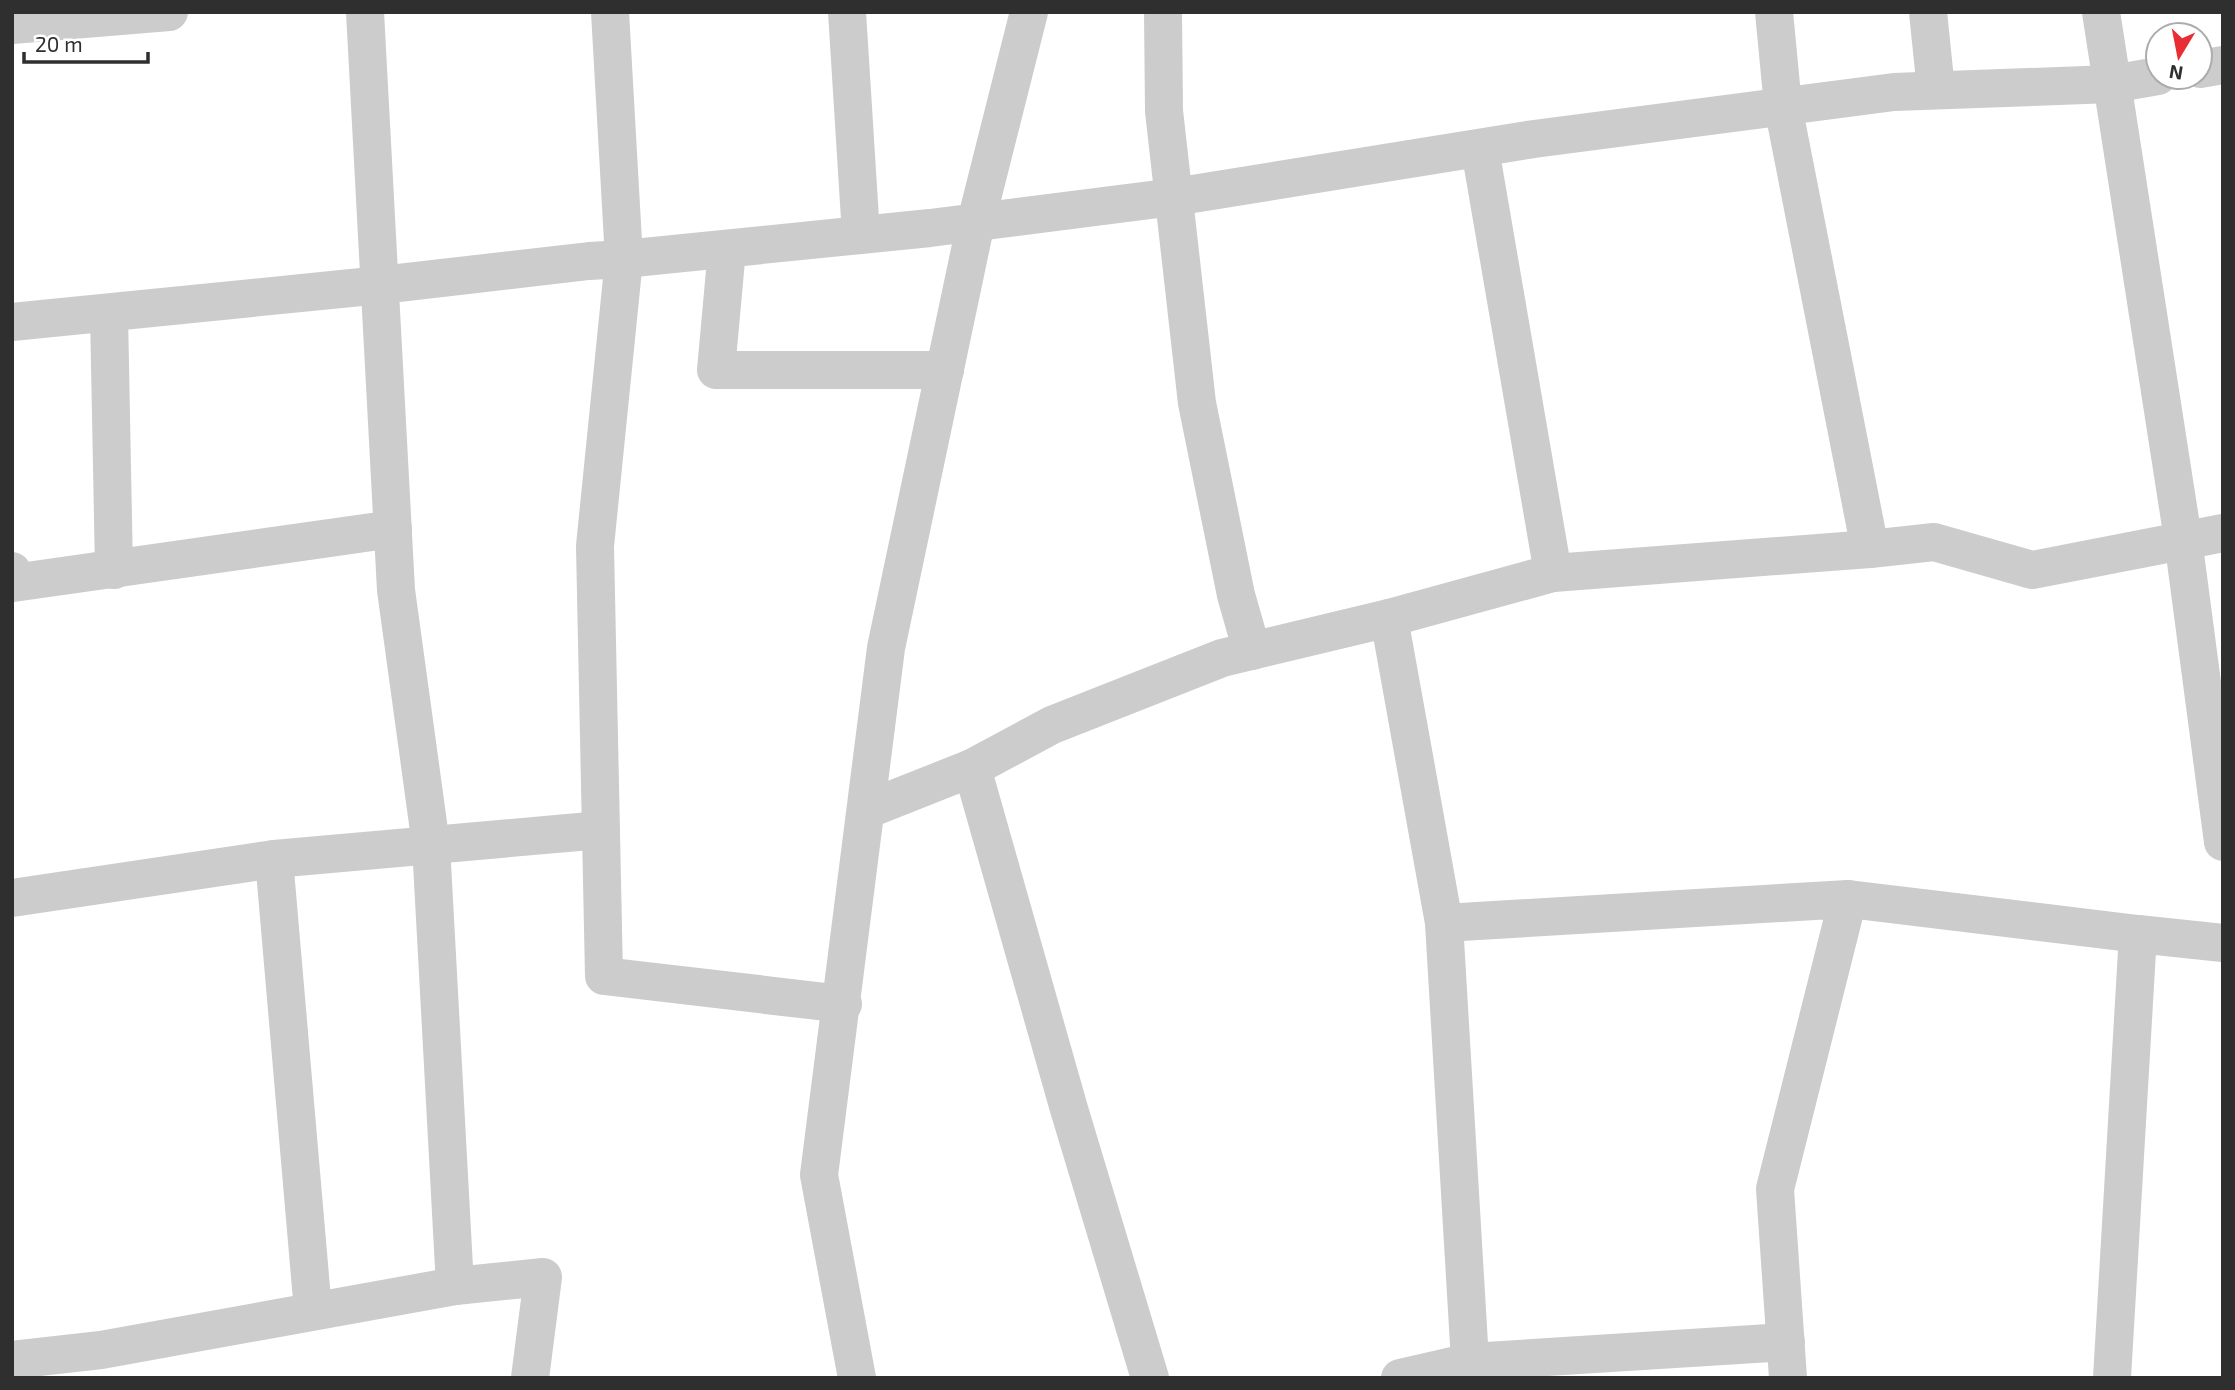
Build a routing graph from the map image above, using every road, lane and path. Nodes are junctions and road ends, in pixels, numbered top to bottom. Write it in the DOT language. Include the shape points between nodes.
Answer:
graph roads {
  1 [pos="169,12"];
  2 [pos="365,12"];
  3 [pos="610,12"];
  4 [pos="847,12"];
  5 [pos="1029,12"];
  6 [pos="1163,12"];
  7 [pos="1774,12"];
  8 [pos="1928,12"];
  9 [pos="2101,12"];
  10 [pos="96,15"];
  11 [pos="12,25"];
  12 [pos="2144,78"];
  13 [pos="2112,84"];
  14 [pos="1936,90"];
  15 [pos="1783,106"];
  16 [pos="1480,149"];
  17 [pos="1174,197"];
  18 [pos="976,222"];
  19 [pos="861,235"];
  20 [pos="727,249"];
  21 [pos="624,259"];
  22 [pos="381,285"];
  23 [pos="108,313"];
  24 [pos="12,321"];
  25 [pos="945,370"];
  26 [pos="393,529"];
  27 [pos="2223,533"];
  28 [pos="2183,539"];
  29 [pos="1870,549"];
  30 [pos="114,570"];
  31 [pos="12,571"];
  32 [pos="1553,573"];
  33 [pos="1389,618"];
  34 [pos="1252,651"];
  35 [pos="972,768"];
  36 [pos="866,810"];
  37 [pos="601,830"];
  38 [pos="2223,842"];
  39 [pos="431,845"];
  40 [pos="274,859"];
  41 [pos="12,898"];
  42 [pos="1848,899"];
  43 [pos="1444,923"];
  44 [pos="2138,934"];
  45 [pos="2223,943"];
  46 [pos="843,1004"];
  47 [pos="455,1286"];
  48 [pos="313,1311"];
  49 [pos="12,1360"];
  50 [pos="1787,1360"];
  51 [pos="104,1364"];
  52 [pos="1471,1370"];
  53 [pos="530,1378"];
  54 [pos="857,1378"];
  55 [pos="1150,1378"];
  56 [pos="1400,1378"];
  57 [pos="2112,1378"];
  1 -- 10 [label="street"];
  2 -- 22 [label="street"];
  3 -- 21 [label="street"];
  4 -- 19 [label="street"];
  5 -- 18 [label="street"];
  6 -- 17 [label="street" via="1164,111"];
  7 -- 15 [label="street"];
  8 -- 14 [label="street"];
  9 -- 13 [label="street"];
  10 -- 11 [label="street"];
  12 -- 13 [label="street"];
  13 -- 14 [label="street"];
  13 -- 28 [label="street"];
  14 -- 15 [label="street"];
  15 -- 16 [label="street"];
  15 -- 29 [label="street"];
  16 -- 17 [label="street"];
  16 -- 32 [label="street"];
  17 -- 18 [label="street"];
  17 -- 34 [label="street" via="1197,403"];
  18 -- 19 [label="street"];
  18 -- 25 [label="street"];
  19 -- 20 [label="street"];
  20 -- 21 [label="street"];
  20 -- 25 [label="street" via="716,370"];
  21 -- 22 [label="street"];
  21 -- 37 [label="street" via="596,546"];
  22 -- 23 [label="street"];
  22 -- 26 [label="street"];
  23 -- 24 [label="street"];
  23 -- 30 [label="street"];
  25 -- 36 [label="street" via="886,648"];
  26 -- 30 [label="street"];
  26 -- 39 [label="street" via="396,590"];
  27 -- 28 [label="street"];
  28 -- 29 [label="street" via="2032,569 1934,542"];
  28 -- 38 [label="street"];
  29 -- 32 [label="street"];
  30 -- 31 [label="street" via="13,583"];
  32 -- 33 [label="street"];
  33 -- 34 [label="street"];
  33 -- 43 [label="street"];
  34 -- 35 [label="street" via="1222,658 1052,725"];
  35 -- 36 [label="street"];
  35 -- 55 [label="street"];
  36 -- 46 [label="street"];
  37 -- 39 [label="street"];
  37 -- 46 [label="street" via="604,976"];
  39 -- 40 [label="street"];
  39 -- 47 [label="street"];
  40 -- 41 [label="street"];
  40 -- 48 [label="street"];
  42 -- 43 [label="street"];
  42 -- 44 [label="street"];
  42 -- 50 [label="street" via="1774,1189"];
  43 -- 52 [label="street"];
  44 -- 45 [label="street"];
  44 -- 57 [label="street"];
  46 -- 54 [label="street" via="819,1175"];
  47 -- 48 [label="street"];
  47 -- 53 [label="street" via="544,1277"];
  48 -- 51 [label="street"];
  49 -- 51 [label="street"];
  50 -- 52 [label="street"];
  52 -- 56 [label="street"];
}
